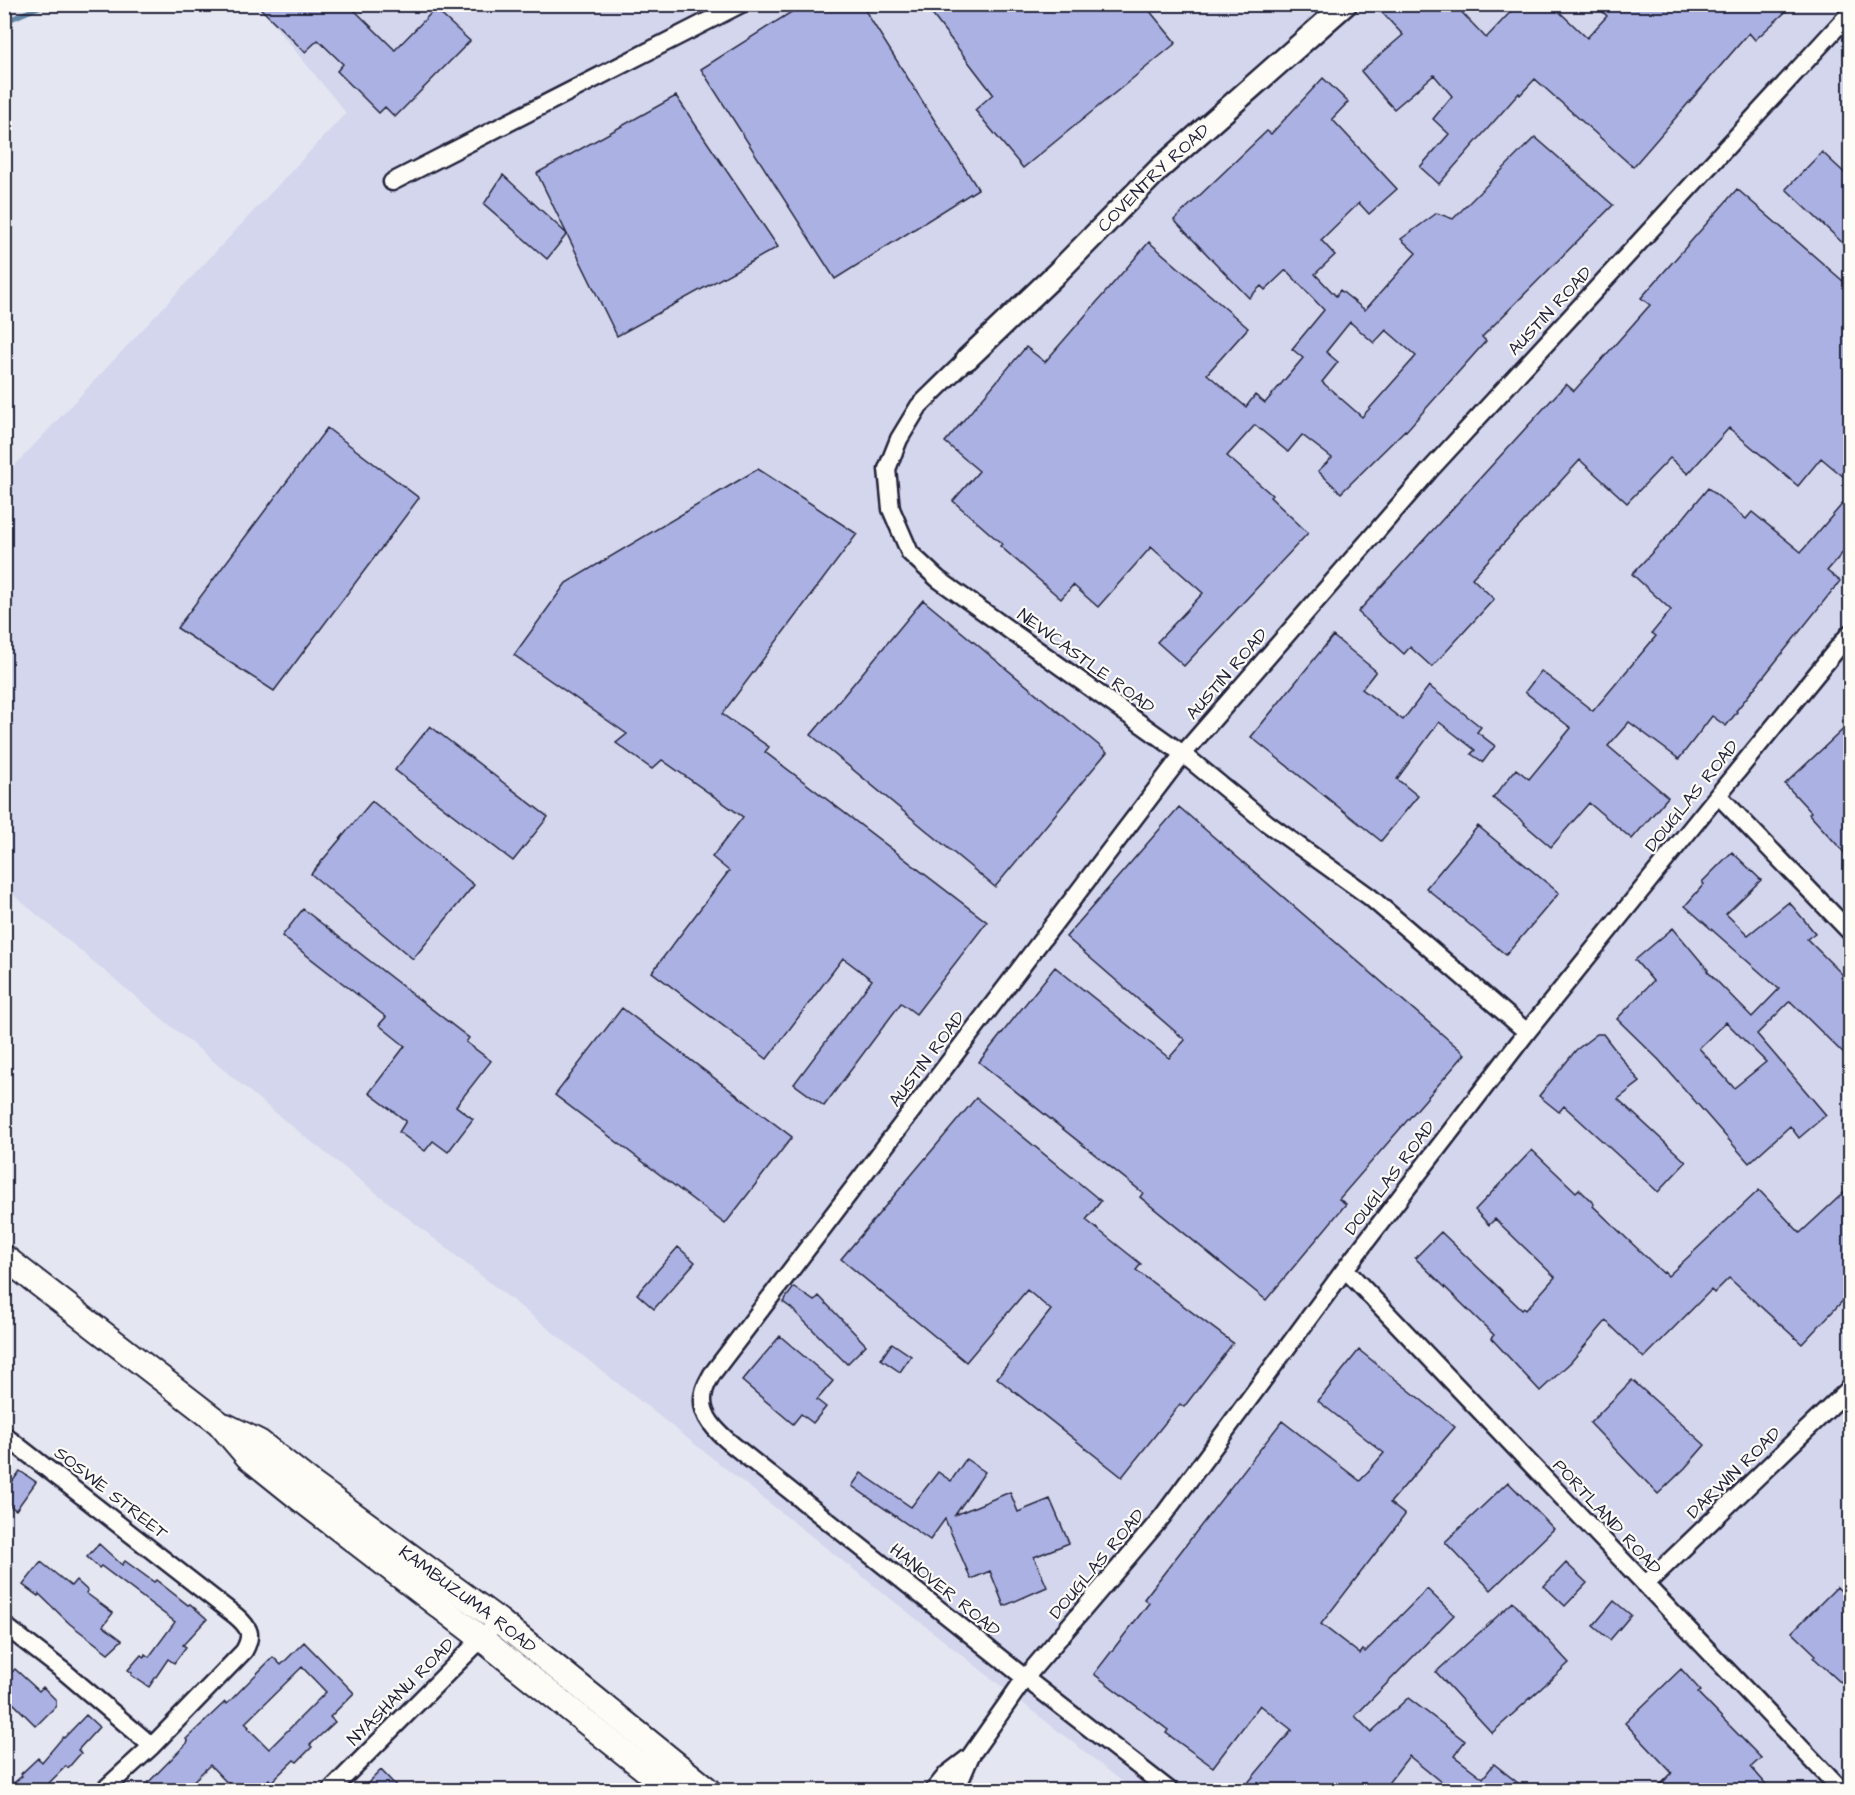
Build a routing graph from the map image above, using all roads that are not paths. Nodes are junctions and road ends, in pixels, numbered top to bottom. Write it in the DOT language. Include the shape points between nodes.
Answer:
graph roads {
  1 [pos="741,4"];
  2 [pos="1346,4"];
  3 [pos="1851,13"];
  4 [pos="392,182"];
  5 [pos="967,358"];
  6 [pos="1851,633"];
  7 [pos="1183,754"];
  8 [pos="1718,795"];
  9 [pos="1851,932"];
  10 [pos="1527,1032"];
  11 [pos="4,1257"];
  12 [pos="1346,1269"];
  13 [pos="1851,1388"];
  14 [pos="705,1413"];
  15 [pos="219,1423"];
  16 [pos="4,1435"];
  17 [pos="1645,1585"];
  18 [pos="499,1621"];
  19 [pos="4,1625"];
  20 [pos="482,1639"];
  21 [pos="1025,1678"];
  22 [pos="152,1746"];
  23 [pos="971,1755"];
  24 [pos="104,1791"];
  25 [pos="331,1791"];
  26 [pos="671,1791"];
  27 [pos="708,1791"];
  28 [pos="934,1791"];
  29 [pos="954,1791"];
  30 [pos="1169,1791"];
  31 [pos="1841,1791"];
  1 -- 4 [label="street"];
  2 -- 5 [label="street, COVENTRY ROAD" via="1159,169"];
  3 -- 7 [label="street, AUSTIN ROAD" via="1429,471"];
  5 -- 7 [label="street, NEWCASTLE ROAD" via="919,406 887,469 891,509 910,553 938,579"];
  6 -- 8 [label="street, DOUGLAS ROAD"];
  7 -- 10 [label="street, NEWCASTLE ROAD" via="1267,823 1370,897"];
  7 -- 14 [label="street, AUSTIN ROAD" via="712,1374 703,1394"];
  8 -- 9 [label="street"];
  8 -- 10 [label="street, DOUGLAS ROAD"];
  10 -- 12 [label="street, DOUGLAS ROAD"];
  11 -- 15 [label="main road, KAMBUZUMA ROAD"];
  12 -- 17 [label="street, PORTLAND ROAD"];
  12 -- 21 [label="street, DOUGLAS ROAD" via="1162,1517"];
  13 -- 17 [label="street, DARWIN ROAD"];
  14 -- 21 [label="street, HANOVER ROAD" via="734,1446"];
  15 -- 18 [label="main road, KAMBUZUMA ROAD" via="259,1442"];
  15 -- 20 [label="main road, KAMBUZUMA ROAD" via="249,1457"];
  16 -- 22 [label="street, SOSWE STREET" via="243,1622 249,1631 244,1651"];
  17 -- 31 [label="street, PORTLAND ROAD"];
  18 -- 20 [label="street, NYASHANU ROAD"];
  18 -- 27 [label="main road, KAMBUZUMA ROAD"];
  19 -- 22 [label="street"];
  20 -- 25 [label="street, NYASHANU ROAD"];
  20 -- 26 [label="main road, KAMBUZUMA ROAD"];
  21 -- 23 [label="street, DOUGLAS ROAD"];
  21 -- 30 [label="street, HANOVER ROAD"];
  22 -- 24 [label="street"];
  23 -- 28 [label="street, DOUGLAS ROAD" via="947,1774"];
  23 -- 29 [label="street, DOUGLAS ROAD"];
}
